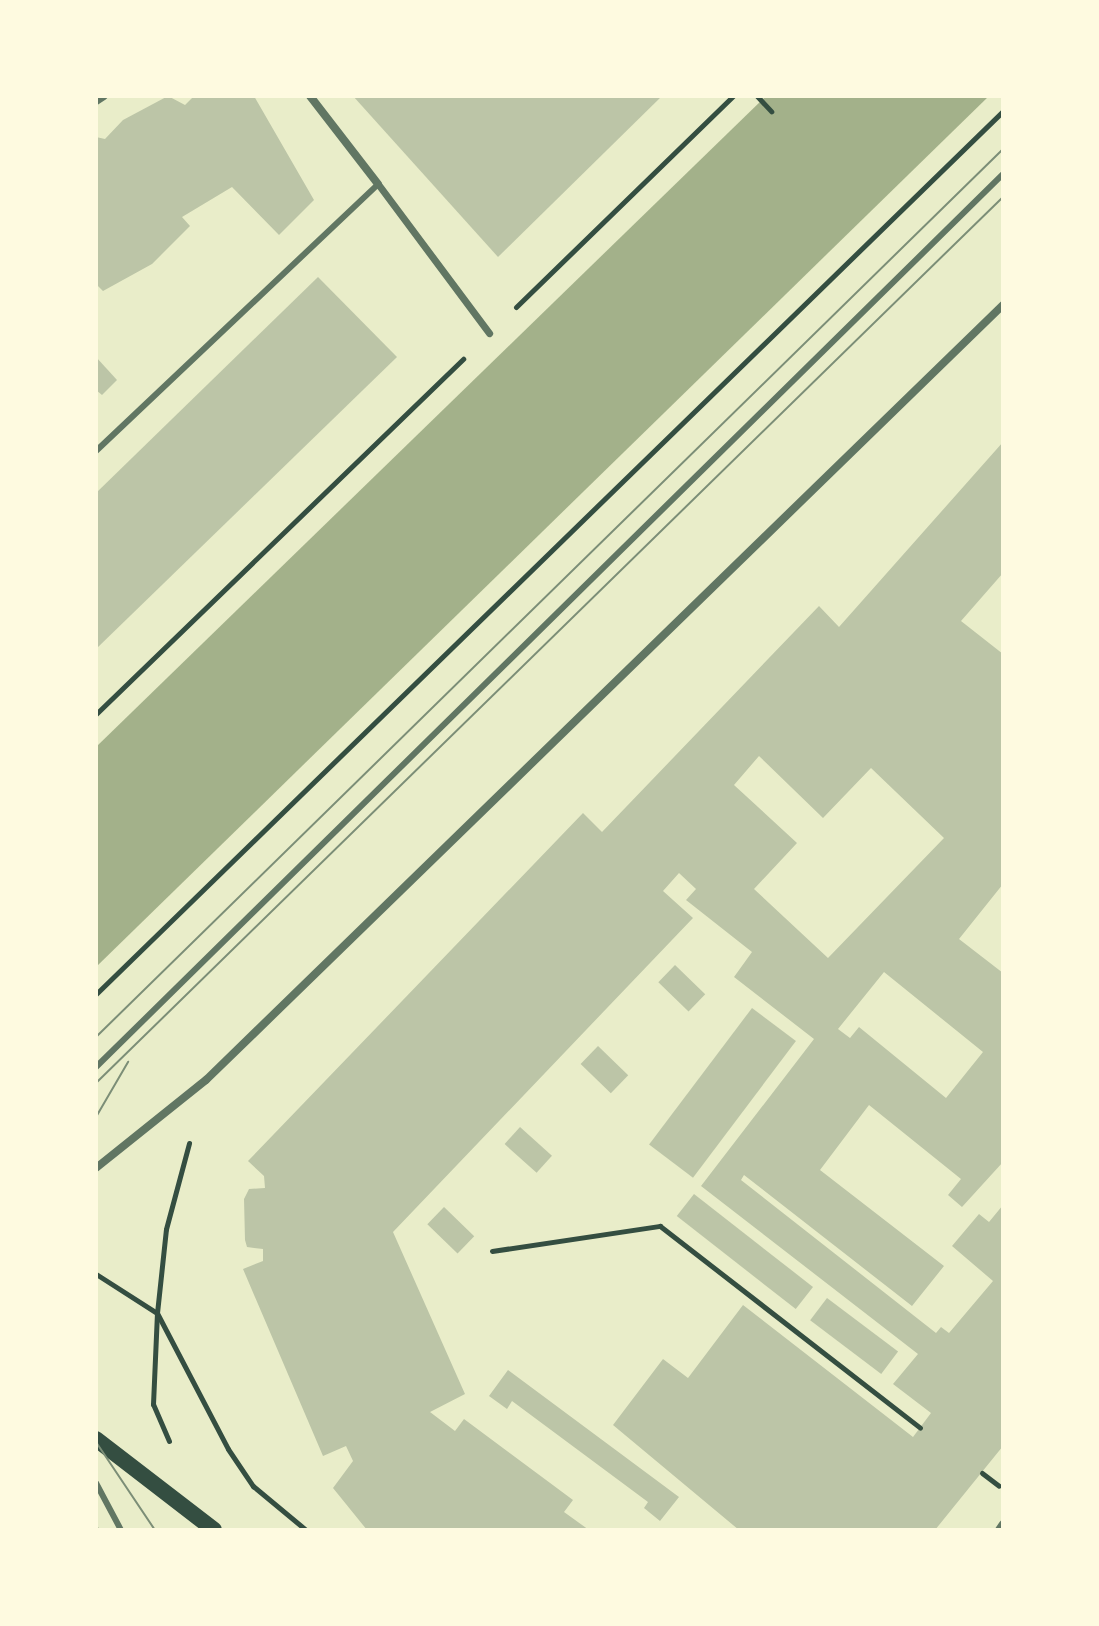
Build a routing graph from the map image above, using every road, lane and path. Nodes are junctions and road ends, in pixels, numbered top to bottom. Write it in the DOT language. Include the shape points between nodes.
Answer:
graph roads {
  1 [pos="104,96"];
  2 [pos="310,96"];
  3 [pos="733,96"];
  4 [pos="757,96"];
  5 [pos="96,101"];
  6 [pos="771,111"];
  7 [pos="1003,111"];
  8 [pos="1003,174"];
  9 [pos="378,184"];
  10 [pos="1003,305"];
  11 [pos="489,333"];
  12 [pos="96,451"];
  13 [pos="96,714"];
  14 [pos="96,994"];
  15 [pos="96,1067"];
  16 [pos="206,1080"];
  17 [pos="96,1168"];
  18 [pos="492,1251"];
  19 [pos="96,1274"];
  20 [pos="157,1313"];
  21 [pos="920,1428"];
  22 [pos="96,1439"];
  23 [pos="171,1446"];
  24 [pos="982,1473"];
  25 [pos="96,1483"];
  26 [pos="1003,1489"];
  27 [pos="1003,1524"];
  28 [pos="121,1530"];
  29 [pos="214,1530"];
  30 [pos="306,1530"];
  31 [pos="999,1530"];
  1 -- 5 [label="street"];
  2 -- 9 [label="street"];
  3 -- 11 [label="path"];
  4 -- 6 [label="path"];
  7 -- 14 [label="path"];
  8 -- 15 [label="lane"];
  9 -- 11 [label="street"];
  9 -- 12 [label="lane"];
  10 -- 16 [label="street"];
  11 -- 13 [label="path"];
  16 -- 17 [label="street"];
  16 -- 20 [label="path" via="166,1229"];
  18 -- 21 [label="path" via="660,1226"];
  19 -- 20 [label="path"];
  20 -- 23 [label="path" via="153,1404"];
  20 -- 30 [label="path" via="253,1486"];
  22 -- 29 [label="main road"];
  24 -- 26 [label="path"];
  25 -- 28 [label="lane"];
  27 -- 31 [label="street"];
}
